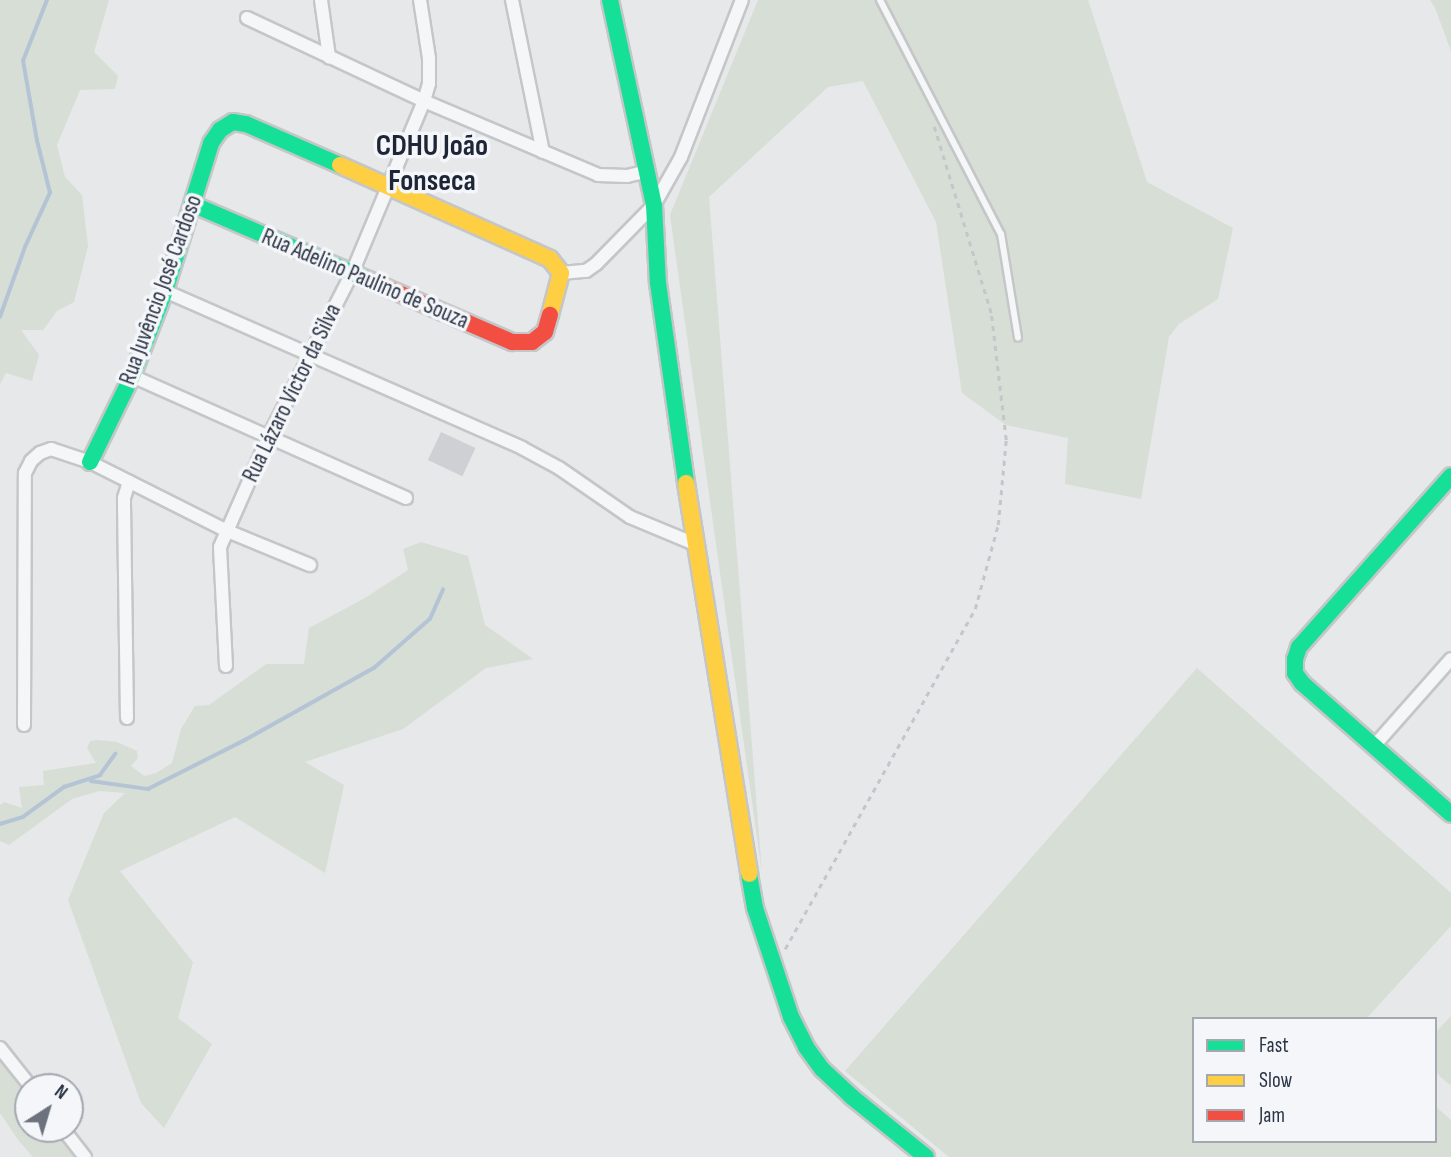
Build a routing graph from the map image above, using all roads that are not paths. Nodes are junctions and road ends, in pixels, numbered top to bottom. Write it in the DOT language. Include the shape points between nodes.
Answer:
graph roads {
  1 [pos="321,0"];
  2 [pos="420,0"];
  3 [pos="512,0"];
  4 [pos="611,0"];
  5 [pos="742,0"];
  6 [pos="880,0"];
  7 [pos="247,18"];
  8 [pos="329,57"];
  9 [pos="424,101"];
  10 [pos="543,152"];
  11 [pos="645,172"];
  12 [pos="387,187"];
  13 [pos="192,204"];
  14 [pos="654,205"];
  15 [pos="559,269"];
  16 [pos="352,272"];
  17 [pos="165,291"];
  18 [pos="1018,338"];
  19 [pos="311,355"];
  20 [pos="132,376"];
  21 [pos="268,438"];
  22 [pos="90,462"];
  23 [pos="1451,476"];
  24 [pos="129,482"];
  25 [pos="406,498"];
  26 [pos="225,530"];
  27 [pos="695,544"];
  28 [pos="310,565"];
  29 [pos="1451,659"];
  30 [pos="226,666"];
  31 [pos="127,718"];
  32 [pos="24,726"];
  33 [pos="1374,746"];
  34 [pos="1451,814"];
  35 [pos="0,1048"];
  36 [pos="20,1073"];
  37 [pos="74,1143"];
  38 [pos="85,1157"];
  39 [pos="926,1157"];
  1 -- 8 [label="street"];
  2 -- 9 [label="street, Rua Lázaro Victor da Silva" via="429,58"];
  3 -- 10 [label="street"];
  4 -- 11 [label="street"];
  5 -- 14 [label="street" via="681,157"];
  6 -- 18 [label="lane" via="1001,234"];
  7 -- 8 [label="street"];
  8 -- 9 [label="street"];
  9 -- 10 [label="street"];
  9 -- 12 [label="street, Rua Lázaro Victor da Silva"];
  10 -- 11 [label="street" via="598,175"];
  11 -- 14 [label="street"];
  12 -- 13 [label="street, Rua Juvêncio José Cardoso" via="233,122 219,130 211,143"];
  12 -- 15 [label="street"];
  12 -- 16 [label="street, Rua Lázaro Victor da Silva"];
  13 -- 16 [label="street, Rua Adelino Paulino de Souza"];
  13 -- 17 [label="street, Rua Juvêncio José Cardoso"];
  14 -- 15 [label="street" via="586,271"];
  14 -- 27 [label="street" via="658,283"];
  15 -- 16 [label="street, Rua Adelino Paulino de Souza" via="549,323 538,338 524,344"];
  16 -- 19 [label="street, Rua Lázaro Victor da Silva"];
  17 -- 19 [label="street"];
  17 -- 20 [label="street, Rua Juvêncio José Cardoso"];
  19 -- 21 [label="street, Rua Lázaro Victor da Silva"];
  19 -- 27 [label="street" via="522,448 630,517"];
  20 -- 21 [label="street"];
  20 -- 22 [label="street, Rua Juvêncio José Cardoso"];
  21 -- 25 [label="street"];
  21 -- 26 [label="street, Rua Lázaro Victor da Silva"];
  22 -- 24 [label="street"];
  22 -- 32 [label="street" via="51,449 35,456 25,473"];
  23 -- 33 [label="street" via="1300,647 1295,659 1302,683"];
  24 -- 26 [label="street"];
  24 -- 31 [label="street" via="124,498"];
  26 -- 28 [label="street"];
  26 -- 30 [label="street, Rua Lázaro Victor da Silva" via="220,547"];
  27 -- 39 [label="street" via="755,908 791,1017 822,1069"];
  29 -- 33 [label="street"];
  33 -- 34 [label="street"];
  35 -- 36 [label="street"];
  37 -- 38 [label="street"];
}
